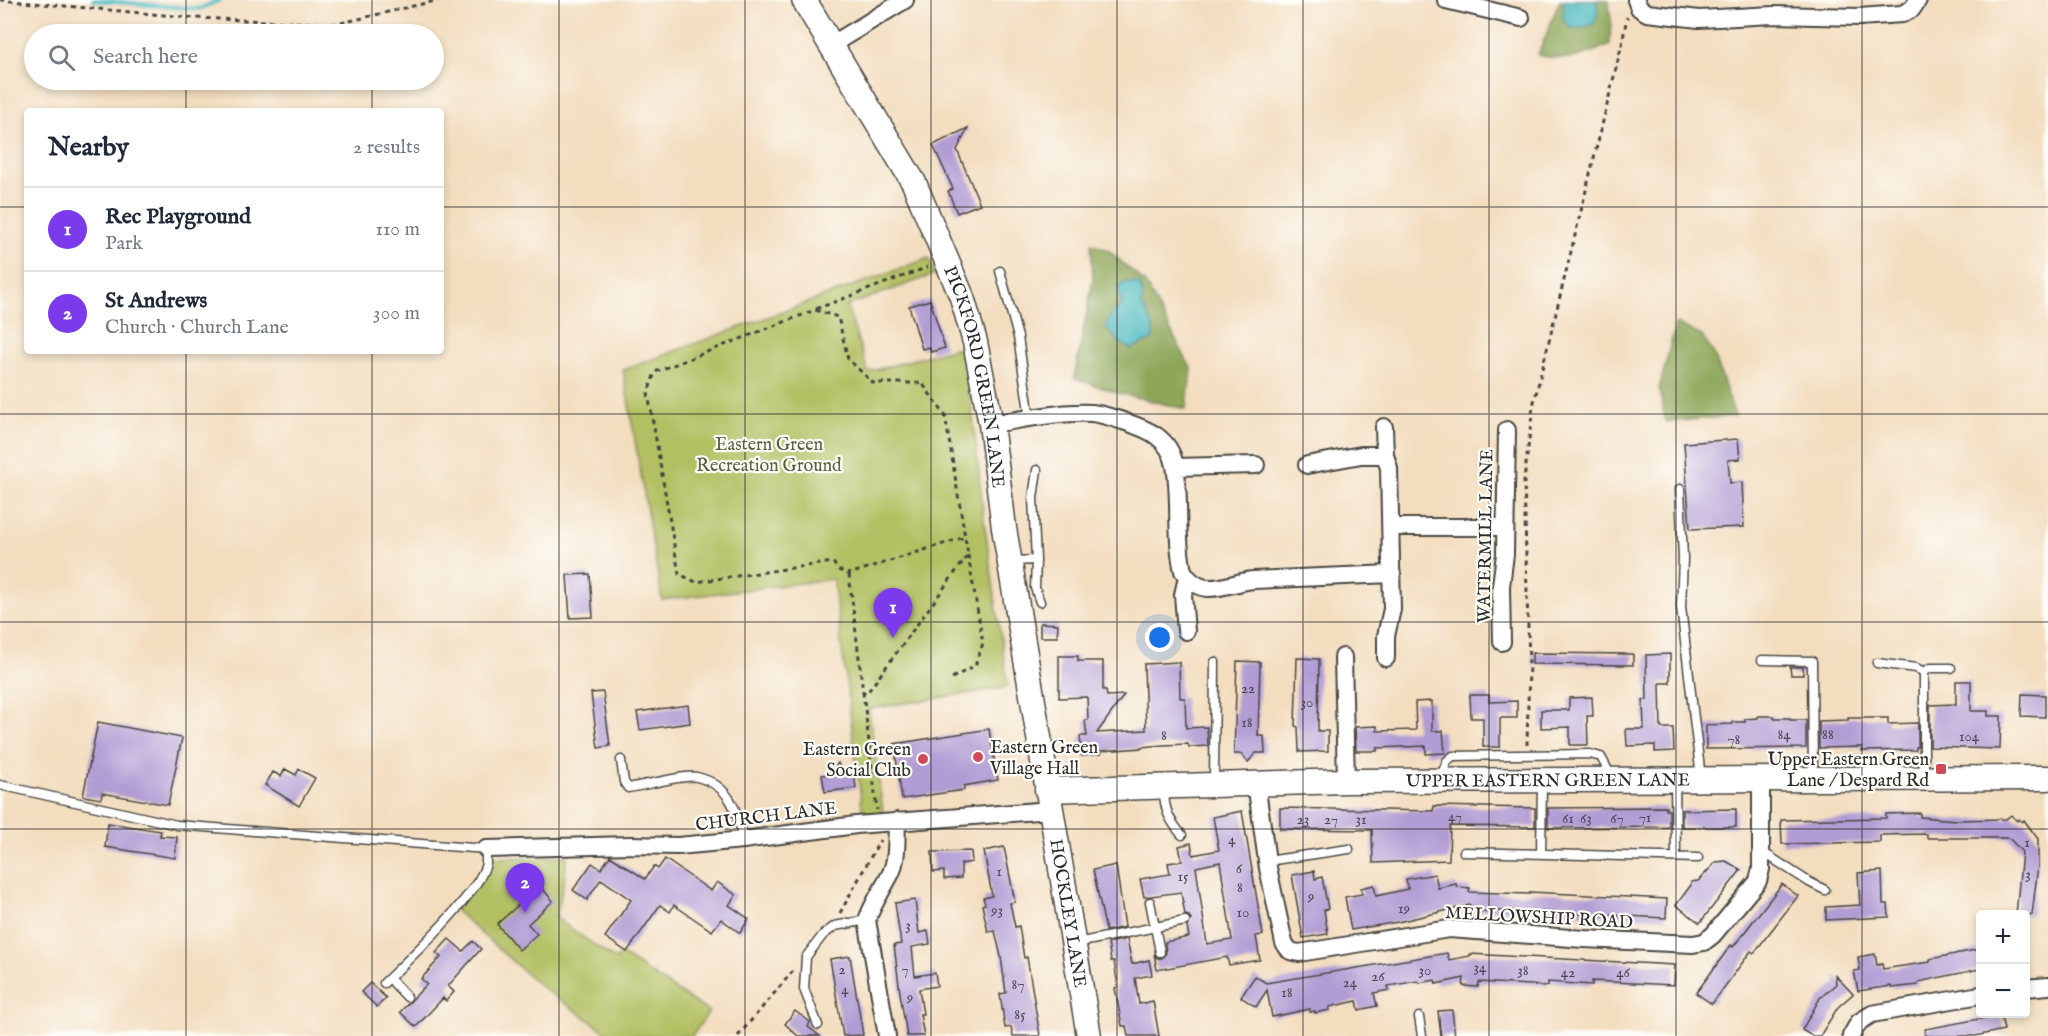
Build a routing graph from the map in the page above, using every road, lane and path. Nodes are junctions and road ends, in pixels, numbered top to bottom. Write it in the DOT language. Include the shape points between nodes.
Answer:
graph roads {
  1 [pos="0,0"];
  2 [pos="439,0"];
  3 [pos="804,0"];
  4 [pos="905,0"];
  5 [pos="1446,0"];
  6 [pos="1918,0"];
  7 [pos="1632,6"];
  8 [pos="1773,7"];
  9 [pos="1521,18"];
  10 [pos="831,45"];
  11 [pos="946,260"];
  12 [pos="1000,271"];
  13 [pos="814,310"];
  14 [pos="1030,418"];
  15 [pos="991,424"];
  16 [pos="1383,427"];
  17 [pos="1507,430"];
  18 [pos="1385,455"];
  19 [pos="1256,465"];
  20 [pos="1307,465"];
  21 [pos="1175,467"];
  22 [pos="1037,470"];
  23 [pos="1680,489"];
  24 [pos="1392,527"];
  25 [pos="1505,527"];
  26 [pos="965,537"];
  27 [pos="968,555"];
  28 [pos="1036,560"];
  29 [pos="1010,561"];
  30 [pos="849,574"];
  31 [pos="1392,574"];
  32 [pos="1187,578"];
  33 [pos="1040,602"];
  34 [pos="1186,631"];
  35 [pos="1502,642"];
  36 [pos="1343,657"];
  37 [pos="1386,658"];
  38 [pos="1762,660"];
  39 [pos="1215,662"];
  40 [pos="1876,663"];
  41 [pos="1952,669"];
  42 [pos="1923,672"];
  43 [pos="952,678"];
  44 [pos="863,692"];
  45 [pos="1527,755"];
  46 [pos="621,760"];
  47 [pos="1924,778"];
  48 [pos="2048,778"];
  49 [pos="1761,779"];
  50 [pos="1814,779"];
  51 [pos="1439,780"];
  52 [pos="1542,780"];
  53 [pos="1613,780"];
  54 [pos="1675,780"];
  55 [pos="1701,780"];
  56 [pos="1346,781"];
  57 [pos="1256,783"];
  58 [pos="1214,784"];
  59 [pos="0,785"];
  60 [pos="1164,786"];
  61 [pos="1049,800"];
  62 [pos="897,821"];
  63 [pos="880,831"];
  64 [pos="1182,835"];
  65 [pos="743,840"];
  66 [pos="486,849"];
  67 [pos="1349,849"];
  68 [pos="1761,851"];
  69 [pos="1464,852"];
  70 [pos="1541,854"];
  71 [pos="1676,857"];
  72 [pos="1698,858"];
  73 [pos="1267,861"];
  74 [pos="1825,890"];
  75 [pos="1150,902"];
  76 [pos="867,920"];
  77 [pos="1185,921"];
  78 [pos="835,926"];
  79 [pos="1155,927"];
  80 [pos="1072,944"];
  81 [pos="1160,952"];
  82 [pos="806,957"];
  83 [pos="2048,986"];
  84 [pos="2030,988"];
  85 [pos="1976,996"];
  86 [pos="407,997"];
  87 [pos="1419,1017"];
  88 [pos="818,1025"];
  89 [pos="738,1036"];
  90 [pos="887,1036"];
  91 [pos="1089,1036"];
  92 [pos="1422,1036"];
  93 [pos="1851,1036"];
  1 -- 2 [label="path" via="196,18 337,24"];
  3 -- 10 [label="street, PICKFORD GREEN LANE"];
  4 -- 10 [label="street"];
  5 -- 9 [label="street"];
  6 -- 8 [label="street" via="1912,9 1897,14 1859,17"];
  7 -- 8 [label="street" via="1647,13 1700,19"];
  7 -- 45 [label="path" via="1533,406 1524,481"];
  10 -- 11 [label="street, PICKFORD GREEN LANE" via="914,183"];
  11 -- 13 [label="path"];
  11 -- 15 [label="street, PICKFORD GREEN LANE" via="975,342"];
  12 -- 14 [label="lane" via="1018,337"];
  13 -- 26 [label="path" via="838,317 848,359 873,383 922,383 945,415"];
  13 -- 30 [label="path" via="655,372 648,393 679,574 696,582 833,562 838,570"];
  14 -- 15 [label="street"];
  14 -- 21 [label="street" via="1092,413 1144,428 1164,442"];
  15 -- 29 [label="street, PICKFORD GREEN LANE"];
  16 -- 18 [label="street"];
  17 -- 25 [label="street, WATERMILL LANE"];
  18 -- 20 [label="street" via="1361,455"];
  18 -- 24 [label="street"];
  19 -- 21 [label="street"];
  21 -- 32 [label="street" via="1181,564"];
  22 -- 28 [label="lane"];
  23 -- 55 [label="lane" via="1681,607"];
  24 -- 25 [label="street"];
  24 -- 31 [label="street"];
  25 -- 35 [label="street, WATERMILL LANE"];
  26 -- 27 [label="path"];
  26 -- 30 [label="path"];
  27 -- 43 [label="path" via="983,643 975,666"];
  27 -- 44 [label="path" via="867,693"];
  28 -- 29 [label="lane"];
  28 -- 33 [label="lane" via="1035,588"];
  29 -- 61 [label="street, PICKFORD GREEN LANE"];
  30 -- 44 [label="path"];
  31 -- 32 [label="street" via="1253,580 1214,589 1196,585"];
  31 -- 37 [label="street"];
  32 -- 34 [label="street" via="1183,595"];
  36 -- 56 [label="street"];
  38 -- 50 [label="lane" via="1812,661"];
  39 -- 58 [label="lane"];
  40 -- 42 [label="lane"];
  41 -- 42 [label="lane" via="1930,668"];
  42 -- 47 [label="lane"];
  44 -- 63 [label="path"];
  45 -- 51 [label="lane" via="1453,756"];
  45 -- 53 [label="lane" via="1601,757"];
  46 -- 65 [label="lane" via="628,788 696,776 714,785 731,800"];
  47 -- 48 [label="street, UPPER EASTERN GREEN LANE"];
  47 -- 50 [label="street, UPPER EASTERN GREEN LANE"];
  49 -- 50 [label="street, UPPER EASTERN GREEN LANE"];
  49 -- 55 [label="street, UPPER EASTERN GREEN LANE"];
  49 -- 68 [label="street, MELLOWSHIP ROAD"];
  51 -- 52 [label="street, UPPER EASTERN GREEN LANE"];
  51 -- 56 [label="street, UPPER EASTERN GREEN LANE"];
  52 -- 53 [label="street, UPPER EASTERN GREEN LANE"];
  52 -- 70 [label="lane"];
  53 -- 54 [label="street, UPPER EASTERN GREEN LANE"];
  54 -- 55 [label="street, UPPER EASTERN GREEN LANE"];
  54 -- 71 [label="lane"];
  56 -- 57 [label="street, UPPER EASTERN GREEN LANE"];
  57 -- 58 [label="street, UPPER EASTERN GREEN LANE"];
  57 -- 73 [label="street, MELLOWSHIP ROAD"];
  58 -- 60 [label="street, UPPER EASTERN GREEN LANE"];
  59 -- 66 [label="lane" via="177,825"];
  60 -- 61 [label="street, UPPER EASTERN GREEN LANE"];
  60 -- 64 [label="lane" via="1164,807"];
  61 -- 62 [label="street, CHURCH LANE"];
  61 -- 80 [label="street, HOCKLEY LANE"];
  62 -- 63 [label="street, CHURCH LANE"];
  62 -- 76 [label="street" via="895,860"];
  63 -- 65 [label="street, CHURCH LANE"];
  63 -- 78 [label="path"];
  65 -- 66 [label="street, CHURCH LANE" via="678,846"];
  66 -- 86 [label="lane" via="486,864 473,888 386,981"];
  67 -- 73 [label="lane"];
  68 -- 73 [label="street, MELLOWSHIP ROAD" via="1758,880 1704,942 1584,939 1449,929 1299,953 1290,951 1284,943"];
  68 -- 74 [label="lane"];
  69 -- 70 [label="lane"];
  70 -- 71 [label="lane"];
  71 -- 72 [label="lane"];
  75 -- 79 [label="lane"];
  76 -- 78 [label="lane"];
  76 -- 90 [label="street"];
  77 -- 79 [label="lane"];
  78 -- 82 [label="lane"];
  79 -- 80 [label="lane"];
  79 -- 81 [label="lane"];
  80 -- 91 [label="street, HOCKLEY LANE"];
  82 -- 88 [label="lane" via="804,989"];
  82 -- 89 [label="path"];
  83 -- 84 [label="street"];
  85 -- 93 [label="street" via="1872,1014 1859,1022"];
  87 -- 92 [label="lane"];
}
